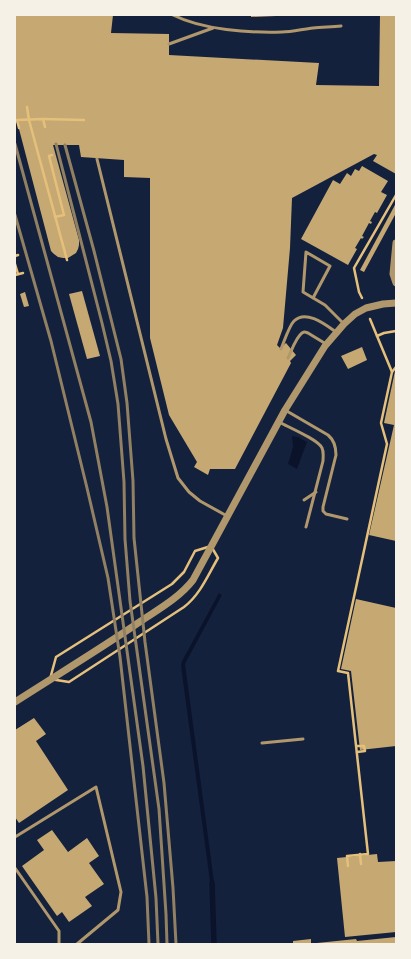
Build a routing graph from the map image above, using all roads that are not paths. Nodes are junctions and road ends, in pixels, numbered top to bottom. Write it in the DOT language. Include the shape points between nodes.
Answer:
graph roads {
  1 [pos="173,15"];
  2 [pos="341,26"];
  3 [pos="213,28"];
  4 [pos="169,44"];
  5 [pos="97,159"];
  6 [pos="396,243"];
  7 [pos="396,283"];
  8 [pos="313,298"];
  9 [pos="396,303"];
  10 [pos="344,324"];
  11 [pos="337,332"];
  12 [pos="326,344"];
  13 [pos="281,349"];
  14 [pos="288,358"];
  15 [pos="286,410"];
  16 [pos="279,422"];
  17 [pos="316,492"];
  18 [pos="304,500"];
  19 [pos="228,517"];
  20 [pos="347,519"];
  21 [pos="306,527"];
  22 [pos="15,702"];
  23 [pos="303,739"];
  24 [pos="262,743"];
  25 [pos="15,837"];
  26 [pos="15,868"];
  27 [pos="59,944"];
  28 [pos="77,944"];
  1 -- 3 [label="lane"];
  2 -- 3 [label="lane" via="283,32"];
  3 -- 4 [label="lane"];
  5 -- 19 [label="lane" via="166,439 178,478 188,492"];
  6 -- 7 [label="street" via="393,274"];
  8 -- 8 [label="lane" via="303,292 306,252 330,266"];
  8 -- 10 [label="lane" via="325,305"];
  9 -- 10 [label="street" via="366,308"];
  10 -- 11 [label="street"];
  11 -- 12 [label="street"];
  11 -- 13 [label="lane" via="315,318 300,317 293,322"];
  12 -- 14 [label="lane" via="303,332"];
  12 -- 15 [label="street"];
  15 -- 16 [label="street"];
  15 -- 20 [label="lane" via="332,438 336,455 323,507 326,514"];
  16 -- 17 [label="lane" via="315,441 322,448 323,461"];
  16 -- 19 [label="street"];
  17 -- 18 [label="lane"];
  17 -- 21 [label="lane"];
  19 -- 22 [label="street" via="193,580 183,591"];
  23 -- 24 [label="lane"];
  25 -- 28 [label="lane" via="96,787 121,892 118,910"];
  26 -- 27 [label="lane" via="59,931"];
}
